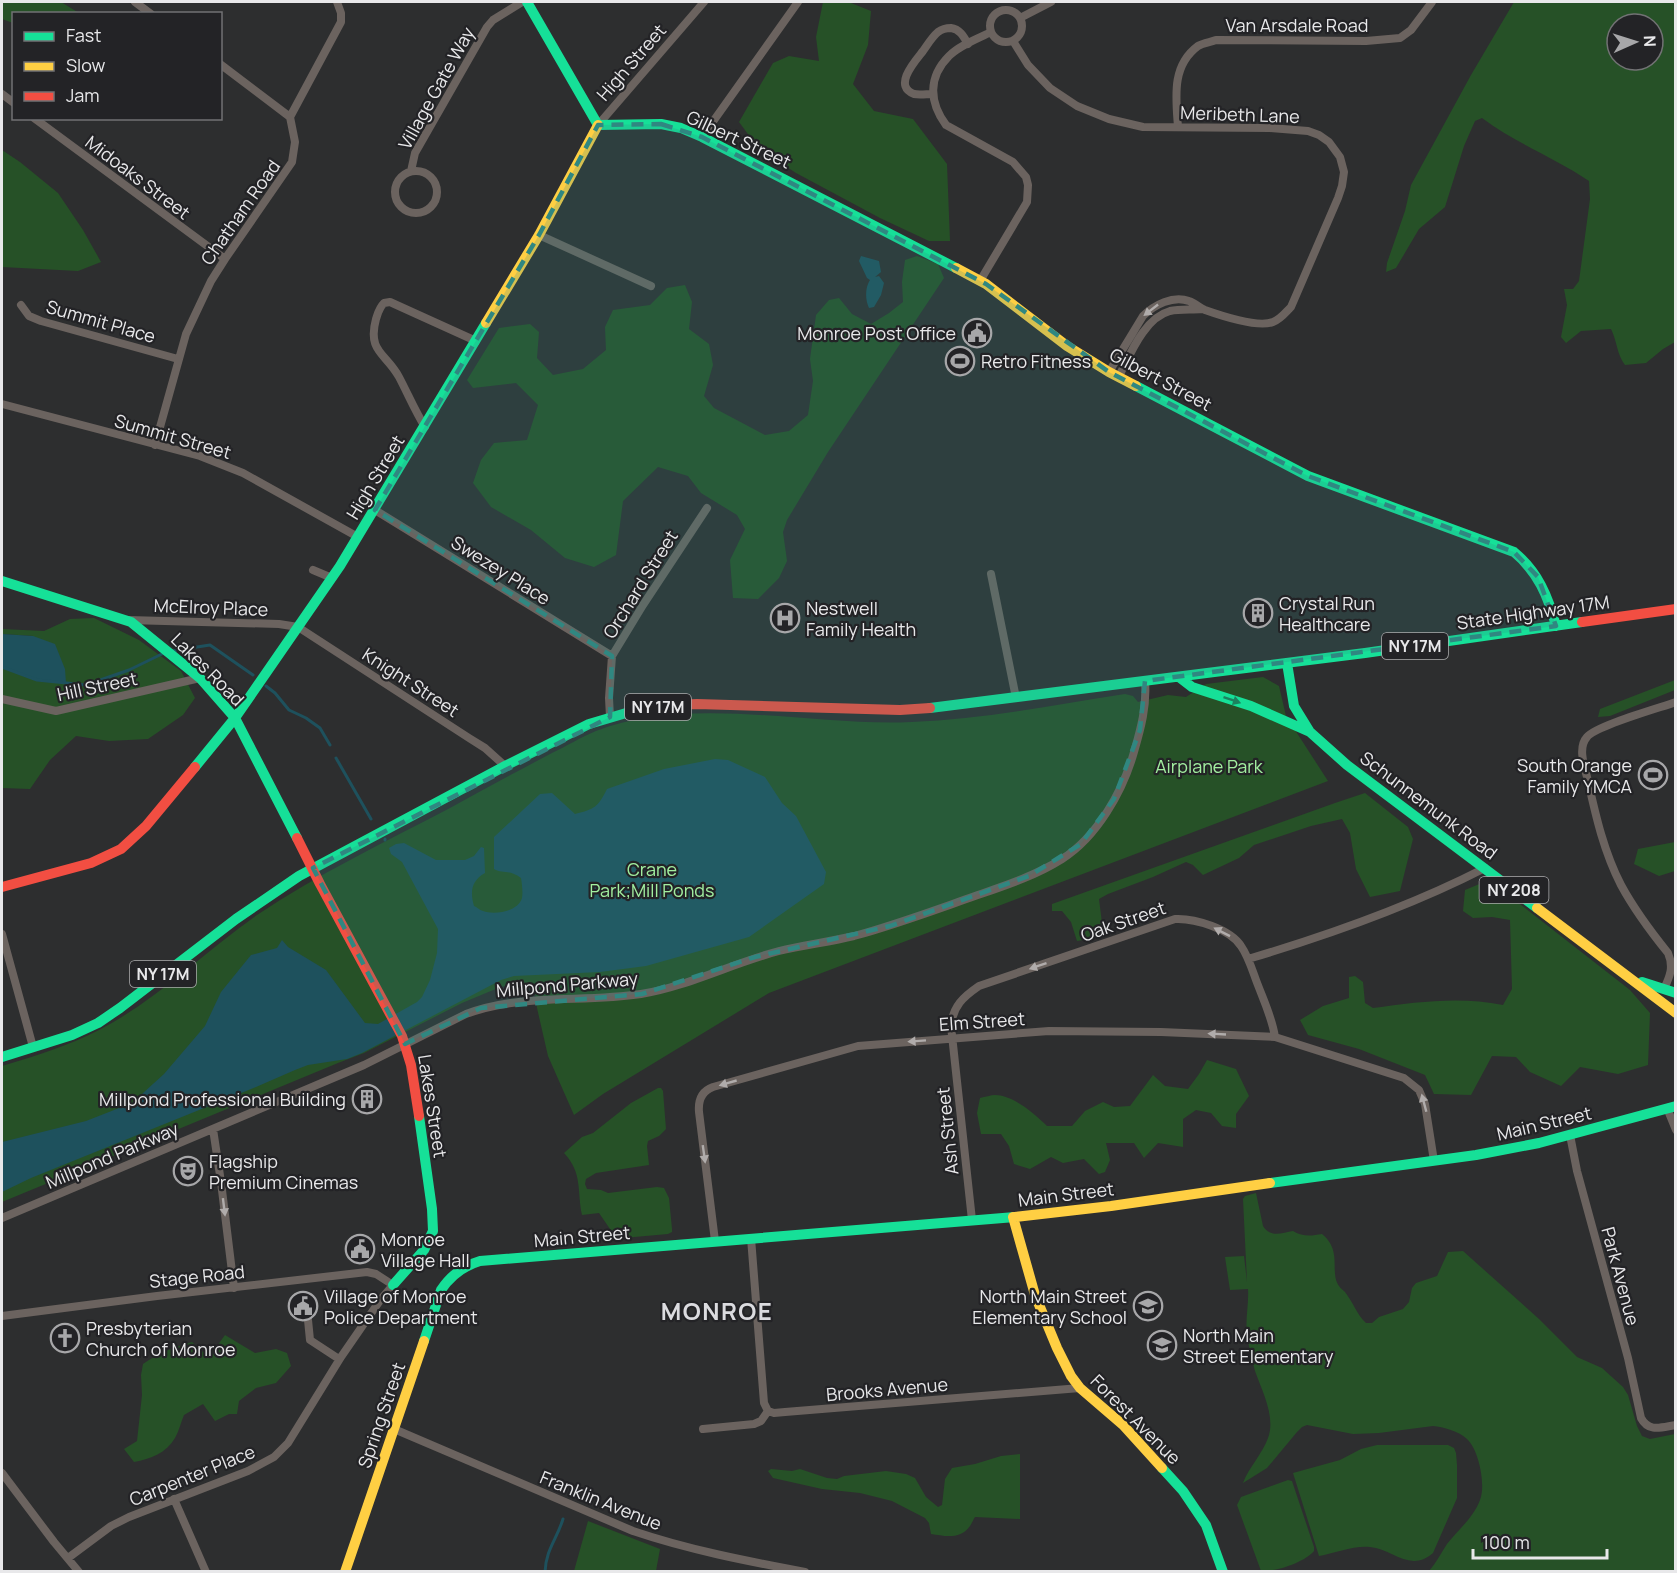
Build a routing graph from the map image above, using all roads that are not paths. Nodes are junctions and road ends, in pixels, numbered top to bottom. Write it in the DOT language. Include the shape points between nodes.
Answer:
graph roads {
  1 [pos="135,2"];
  2 [pos="337,2"];
  3 [pos="522,2"];
  4 [pos="527,2"];
  5 [pos="704,2"];
  6 [pos="798,2"];
  7 [pos="1051,2"];
  8 [pos="1432,2"];
  9 [pos="148,12"];
  10 [pos="1020,18"];
  11 [pos="991,32"];
  12 [pos="1013,41"];
  13 [pos="968,44"];
  14 [pos="222,66"];
  15 [pos="933,94"];
  16 [pos="290,117"];
  17 [pos="37,120"];
  18 [pos="598,125"];
  19 [pos="1178,127"];
  20 [pos="702,136"];
  21 [pos="411,171"];
  22 [pos="539,235"];
  23 [pos="225,259"];
  24 [pos="980,281"];
  25 [pos="651,286"];
  26 [pos="21,305"];
  27 [pos="476,341"];
  28 [pos="178,359"];
  29 [pos="1114,374"];
  30 [pos="2,404"];
  31 [pos="425,427"];
  32 [pos="155,445"];
  33 [pos="707,508"];
  34 [pos="375,510"];
  35 [pos="358,537"];
  36 [pos="313,570"];
  37 [pos="991,574"];
  38 [pos="332,578"];
  39 [pos="2,580"];
  40 [pos="1676,609"];
  41 [pos="123,620"];
  42 [pos="1556,626"];
  43 [pos="298,627"];
  44 [pos="612,657"];
  45 [pos="1287,663"];
  46 [pos="1179,677"];
  47 [pos="200,678"];
  48 [pos="1145,681"];
  49 [pos="1016,698"];
  50 [pos="2,699"];
  51 [pos="1676,702"];
  52 [pos="610,717"];
  53 [pos="235,718"];
  54 [pos="1310,732"];
  55 [pos="505,766"];
  56 [pos="313,868"];
  57 [pos="1485,868"];
  58 [pos="2,887"];
  59 [pos="2,934"];
  60 [pos="1248,959"];
  61 [pos="5,961"];
  62 [pos="1629,976"];
  63 [pos="1664,989"];
  64 [pos="1676,993"];
  65 [pos="1676,1013"];
  66 [pos="1275,1037"];
  67 [pos="403,1039"];
  68 [pos="952,1039"];
  69 [pos="33,1047"];
  70 [pos="2,1057"];
  71 [pos="1671,1107"];
  72 [pos="213,1129"];
  73 [pos="1676,1130"];
  74 [pos="1570,1135"];
  75 [pos="1434,1161"];
  76 [pos="1013,1217"];
  77 [pos="2,1218"];
  78 [pos="972,1220"];
  79 [pos="751,1238"];
  80 [pos="715,1241"];
  81 [pos="455,1273"];
  82 [pos="393,1285"];
  83 [pos="234,1288"];
  84 [pos="2,1316"];
  85 [pos="308,1320"];
  86 [pos="339,1359"];
  87 [pos="1080,1388"];
  88 [pos="768,1410"];
  89 [pos="1676,1425"];
  90 [pos="703,1429"];
  91 [pos="394,1430"];
  92 [pos="2,1473"];
  93 [pos="174,1499"];
  94 [pos="68,1558"];
  95 [pos="79,1572"];
  96 [pos="206,1572"];
  97 [pos="345,1572"];
  98 [pos="805,1572"];
  99 [pos="1223,1572"];
  1 -- 9 [label="street"];
  2 -- 16 [label="street" via="341,22"];
  3 -- 21 [label="street, Village Gate Way" via="487,27 415,153"];
  4 -- 18 [label="street"];
  5 -- 18 [label="street, High Street"];
  6 -- 20 [label="street"];
  7 -- 10 [label="street"];
  8 -- 19 [label="street, Van Arsdale Road" via="1412,30 1400,38 1216,40 1199,46 1178,72"];
  10 -- 11 [label="street" via="1012,11 996,13 990,22"];
  10 -- 12 [label="street" via="1022,28"];
  11 -- 12 [label="street" via="998,40"];
  11 -- 13 [label="street"];
  12 -- 19 [label="street, Meribeth Lane" via="1039,77 1077,106 1143,127"];
  13 -- 15 [label="street" via="949,56 935,76"];
  13 -- 15 [label="street" via="956,28 940,30 910,68 904,83 907,89 914,94"];
  14 -- 16 [label="street"];
  15 -- 24 [label="street" via="946,125 1013,162 1028,185 1027,202"];
  16 -- 23 [label="street, Chatham Road" via="296,142 292,162"];
  17 -- 23 [label="street, Midoaks Street"];
  18 -- 20 [label="street, Gilbert Street" via="661,124"];
  18 -- 22 [label="street, High Street"];
  19 -- 29 [label="street, Meribeth Lane" via="1308,130 1329,142 1340,157 1344,172 1338,198 1291,307 1282,317 1262,323 1204,309 1189,301 1159,303 1135,327"];
  20 -- 24 [label="street, Gilbert Street"];
  21 -- 21 [label="street, Village Gate Way" via="399,178 394,192 399,205 419,213 431,207 437,188 430,176"];
  22 -- 25 [label="street"];
  22 -- 27 [label="street, High Street"];
  23 -- 28 [label="street, Chatham Road" via="186,334"];
  24 -- 29 [label="street, Gilbert Street" via="1067,346"];
  26 -- 28 [label="street, Summit Place" via="29,316 41,321"];
  27 -- 31 [label="street, High Street"];
  27 -- 31 [label="street" via="390,302 380,307 374,343 398,375"];
  28 -- 32 [label="street, Chatham Road"];
  29 -- 42 [label="street, Gilbert Street" via="1308,476 1514,552 1538,577 1549,598"];
  30 -- 32 [label="street, Summit Street"];
  31 -- 34 [label="street, High Street"];
  32 -- 35 [label="street, Summit Street" via="200,456 243,473"];
  33 -- 44 [label="street, Orchard Street"];
  34 -- 35 [label="street, High Street"];
  34 -- 44 [label="street, Swezey Place"];
  35 -- 38 [label="street, High Street"];
  36 -- 38 [label="street"];
  37 -- 49 [label="street"];
  38 -- 43 [label="street, High Street"];
  39 -- 41 [label="street, Lakes Road"];
  40 -- 42 [label="street, State Highway 17M / NY 17M"];
  41 -- 43 [label="street, McElroy Place"];
  41 -- 47 [label="street, Lakes Road" via="150,636"];
  42 -- 45 [label="street, State Highway 17M / NY 17M"];
  43 -- 53 [label="street, High Street"];
  43 -- 55 [label="street, Knight Street" via="484,748"];
  44 -- 52 [label="street, Orchard Street"];
  45 -- 46 [label="street, State Highway 17M / NY 17M"];
  45 -- 54 [label="street, Schunnemunk Road / NY 208" via="1294,706"];
  46 -- 48 [label="street, State Highway 17M / NY 17M"];
  46 -- 54 [label="street, one-way" via="1192,687 1251,706"];
  47 -- 50 [label="street, Hill Street" via="56,711"];
  47 -- 53 [label="street, Lakes Road"];
  48 -- 49 [label="street, NY 17M"];
  48 -- 67 [label="street, Millpond Parkway" via="1146,702 1140,730 1114,800 1081,844 1063,859 1029,876 890,926 754,957 673,986 606,998 494,1005"];
  49 -- 52 [label="street, NY 17M" via="900,710 697,704 660,706"];
  51 -- 63 [label="street" via="1596,729 1585,738 1583,746 1593,805 1612,867 1671,962"];
  52 -- 55 [label="street, NY 17M"];
  53 -- 56 [label="street, Lakes Road"];
  53 -- 58 [label="street, High Street" via="146,826 121,849 91,863"];
  54 -- 57 [label="street, Schunnemunk Road / NY 208" via="1347,765"];
  55 -- 56 [label="street, NY 17M"];
  56 -- 67 [label="street, Lakes Street"];
  56 -- 69 [label="street, NY 17M" via="258,903 98,1023"];
  57 -- 60 [label="street" via="1408,904"];
  57 -- 62 [label="street, Schunnemunk Road / NY 208"];
  59 -- 61 [label="street"];
  60 -- 66 [label="street, Oak Street"];
  60 -- 68 [label="street, Oak Street, one-way" via="1241,945 1228,934 1197,920 1175,919 979,987 964,996 952,1014"];
  61 -- 69 [label="street"];
  62 -- 63 [label="street, NY 208"];
  62 -- 65 [label="street, Schunnemunk Road / NY 208"];
  63 -- 64 [label="street, NY 208"];
  66 -- 68 [label="street, Elm Street, one-way" via="1096,1030"];
  75 -- 66 [label="street, Elm Street, one-way" via="1423,1096 1414,1084 1386,1071"];
  67 -- 72 [label="street, Millpond Parkway" via="364,1065"];
  67 -- 82 [label="street, Lakes Street" via="411,1065 433,1225 428,1244"];
  68 -- 78 [label="street, Ash Street"];
  68 -- 80 [label="street, Elm Street, one-way" via="858,1046 705,1091 698,1107"];
  69 -- 70 [label="street, NY 17M"];
  71 -- 73 [label="street"];
  71 -- 74 [label="street, Main Street"];
  72 -- 77 [label="street, Millpond Parkway"];
  72 -- 83 [label="street, one-way"];
  74 -- 75 [label="street, Main Street"];
  74 -- 89 [label="street, Park Avenue" via="1639,1411 1649,1428"];
  75 -- 76 [label="street, Main Street"];
  76 -- 78 [label="street, Main Street"];
  76 -- 87 [label="street, Forest Avenue" via="1035,1295 1057,1348"];
  78 -- 79 [label="street, Main Street"];
  79 -- 80 [label="street, Main Street"];
  79 -- 88 [label="street" via="764,1403"];
  80 -- 81 [label="street, Main Street" via="478,1262"];
  81 -- 91 [label="street, Spring Street" via="441,1290"];
  82 -- 83 [label="street, Stage Road" via="367,1272"];
  82 -- 86 [label="street, Carpenter Place"];
  83 -- 84 [label="street, Stage Road"];
  85 -- 86 [label="street" via="310,1340"];
  86 -- 93 [label="street, Carpenter Place" via="288,1443 274,1456 248,1471"];
  87 -- 88 [label="street, Brooks Avenue" via="774,1413"];
  87 -- 99 [label="street, Forest Avenue" via="1123,1425 1183,1491 1206,1525"];
  88 -- 90 [label="street" via="754,1424"];
  91 -- 97 [label="street, Spring Street"];
  91 -- 98 [label="street, Franklin Avenue" via="663,1541"];
  92 -- 94 [label="street"];
  93 -- 94 [label="street, Carpenter Place" via="120,1521"];
  93 -- 96 [label="street"];
  94 -- 95 [label="street"];
}
